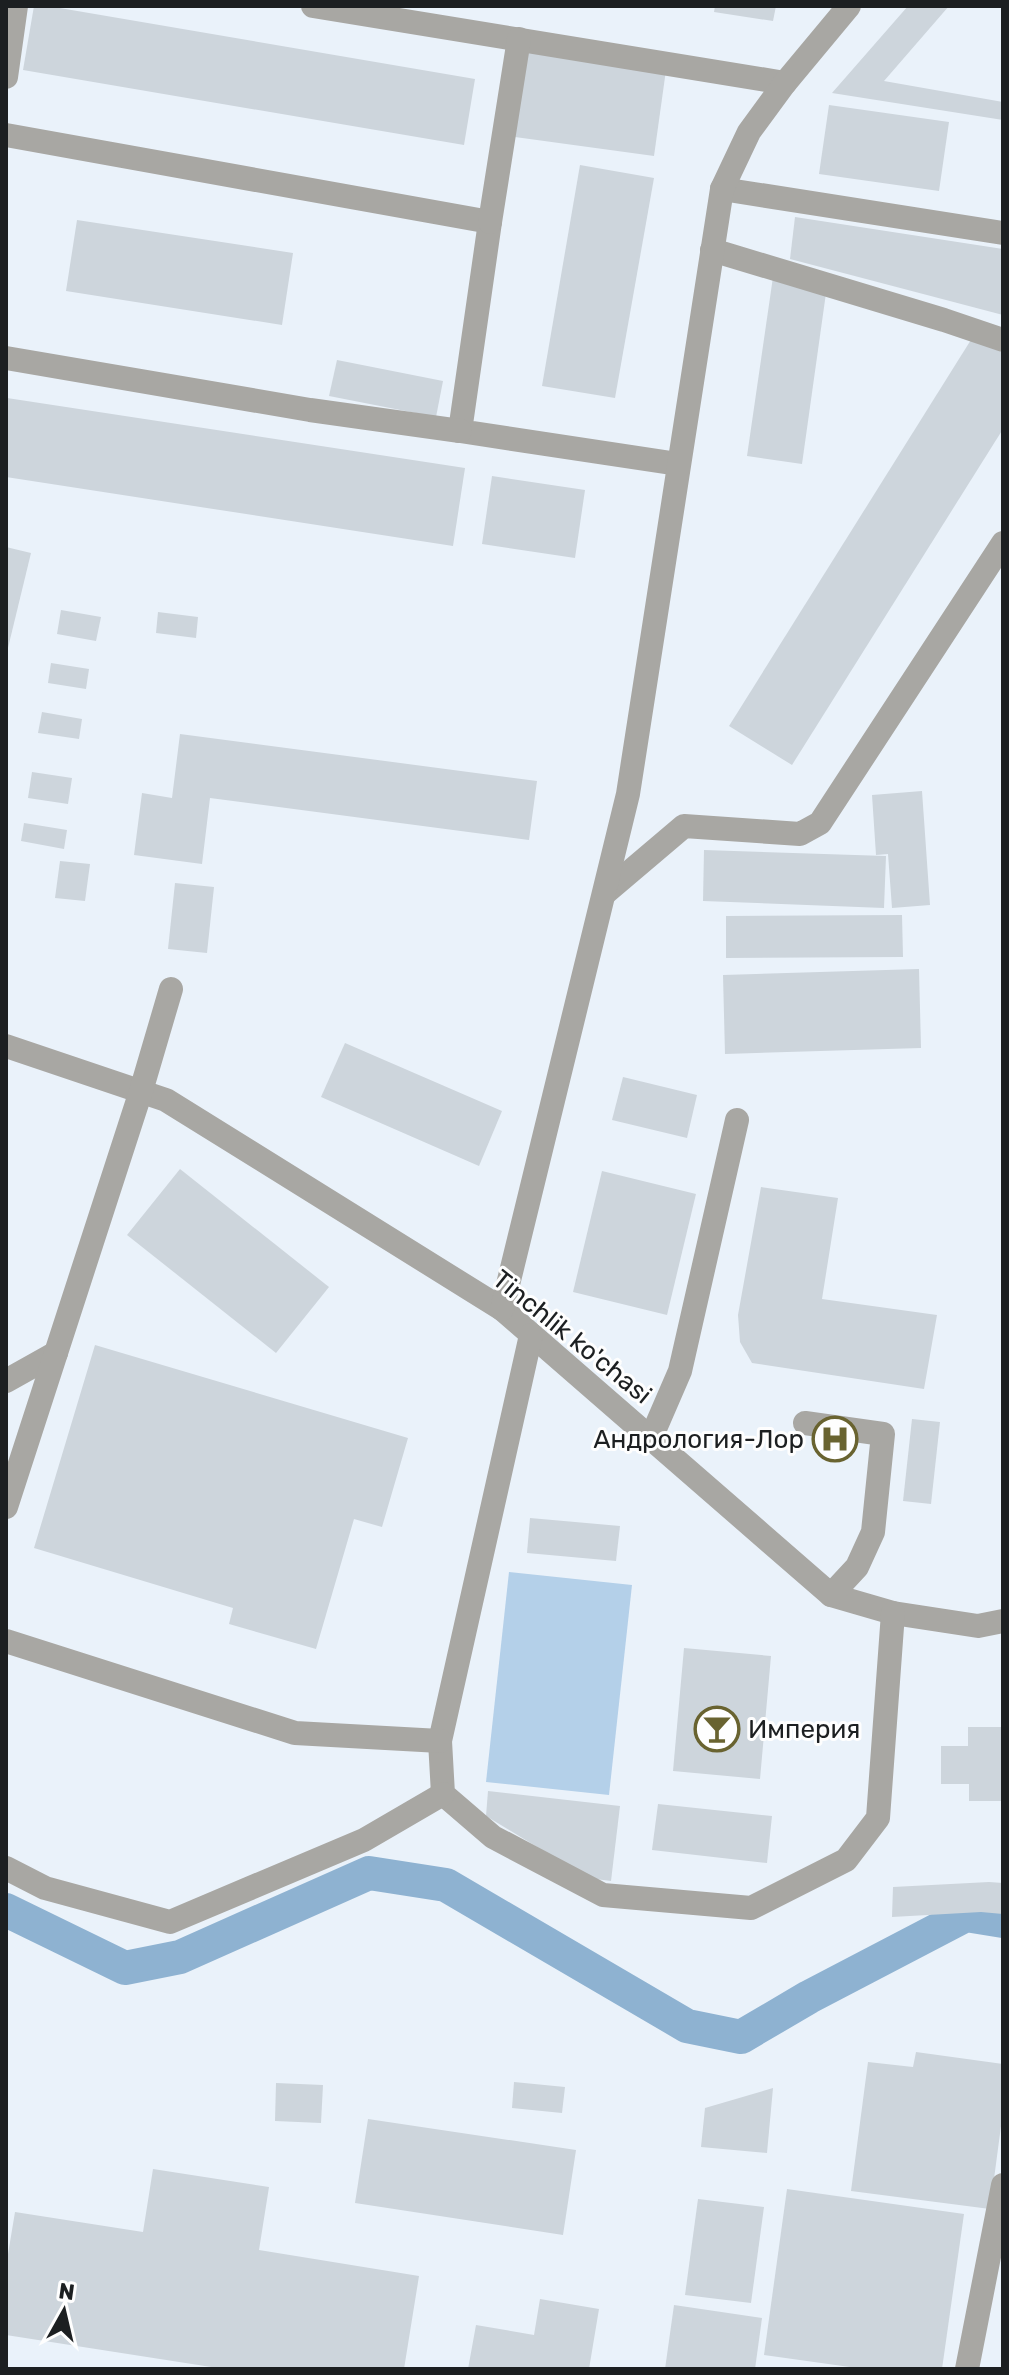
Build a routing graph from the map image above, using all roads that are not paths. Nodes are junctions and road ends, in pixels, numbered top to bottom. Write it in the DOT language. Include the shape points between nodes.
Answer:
graph roads {
  1 [pos="16,6"];
  2 [pos="313,6"];
  3 [pos="844,8"];
  4 [pos="519,39"];
  5 [pos="6,77"];
  6 [pos="785,83"];
  7 [pos="6,135"];
  8 [pos="722,189"];
  9 [pos="490,222"];
  10 [pos="1003,233"];
  11 [pos="712,250"];
  12 [pos="1003,340"];
  13 [pos="6,358"];
  14 [pos="460,431"];
  15 [pos="678,464"];
  16 [pos="1003,543"];
  17 [pos="605,893"];
  18 [pos="171,989"];
  19 [pos="6,1046"];
  20 [pos="141,1091"];
  21 [pos="737,1120"];
  22 [pos="502,1309"];
  23 [pos="531,1335"];
  24 [pos="56,1353"];
  25 [pos="6,1381"];
  26 [pos="805,1423"];
  27 [pos="651,1438"];
  28 [pos="6,1507"];
  29 [pos="831,1595"];
  30 [pos="893,1613"];
  31 [pos="1003,1621"];
  32 [pos="6,1641"];
  33 [pos="440,1741"];
  34 [pos="443,1794"];
  35 [pos="6,1868"];
  36 [pos="1003,2185"];
  37 [pos="967,2369"];
  1 -- 5 [label="street"];
  2 -- 4 [label="street"];
  3 -- 6 [label="street"];
  4 -- 6 [label="street"];
  4 -- 9 [label="street"];
  6 -- 8 [label="street" via="749,132"];
  7 -- 9 [label="street"];
  8 -- 10 [label="street"];
  8 -- 11 [label="street"];
  9 -- 14 [label="street"];
  11 -- 12 [label="street"];
  11 -- 15 [label="street"];
  13 -- 14 [label="street"];
  14 -- 15 [label="street"];
  15 -- 17 [label="street" via="628,794"];
  16 -- 17 [label="street" via="820,823 800,834 684,826"];
  17 -- 22 [label="street"];
  18 -- 20 [label="street"];
  19 -- 20 [label="street, Tinchlik ko'chasi"];
  20 -- 22 [label="street, Tinchlik ko'chasi" via="166,1100"];
  20 -- 24 [label="street"];
  21 -- 27 [label="street" via="680,1371"];
  22 -- 23 [label="street, Tinchlik ko'chasi"];
  23 -- 27 [label="street, Tinchlik ko'chasi"];
  23 -- 33 [label="street"];
  24 -- 25 [label="street"];
  24 -- 28 [label="street"];
  26 -- 29 [label="street" via="883,1434 873,1532 857,1567"];
  27 -- 29 [label="street, Tinchlik ko'chasi"];
  29 -- 30 [label="street, Tinchlik ko'chasi"];
  30 -- 31 [label="street, Tinchlik ko'chasi" via="978,1626"];
  30 -- 34 [label="street" via="878,1818 846,1860 751,1908 603,1895 493,1837"];
  32 -- 33 [label="street" via="295,1733"];
  33 -- 34 [label="street"];
  34 -- 35 [label="street" via="364,1840 170,1922 45,1888"];
  36 -- 37 [label="street"];
}
